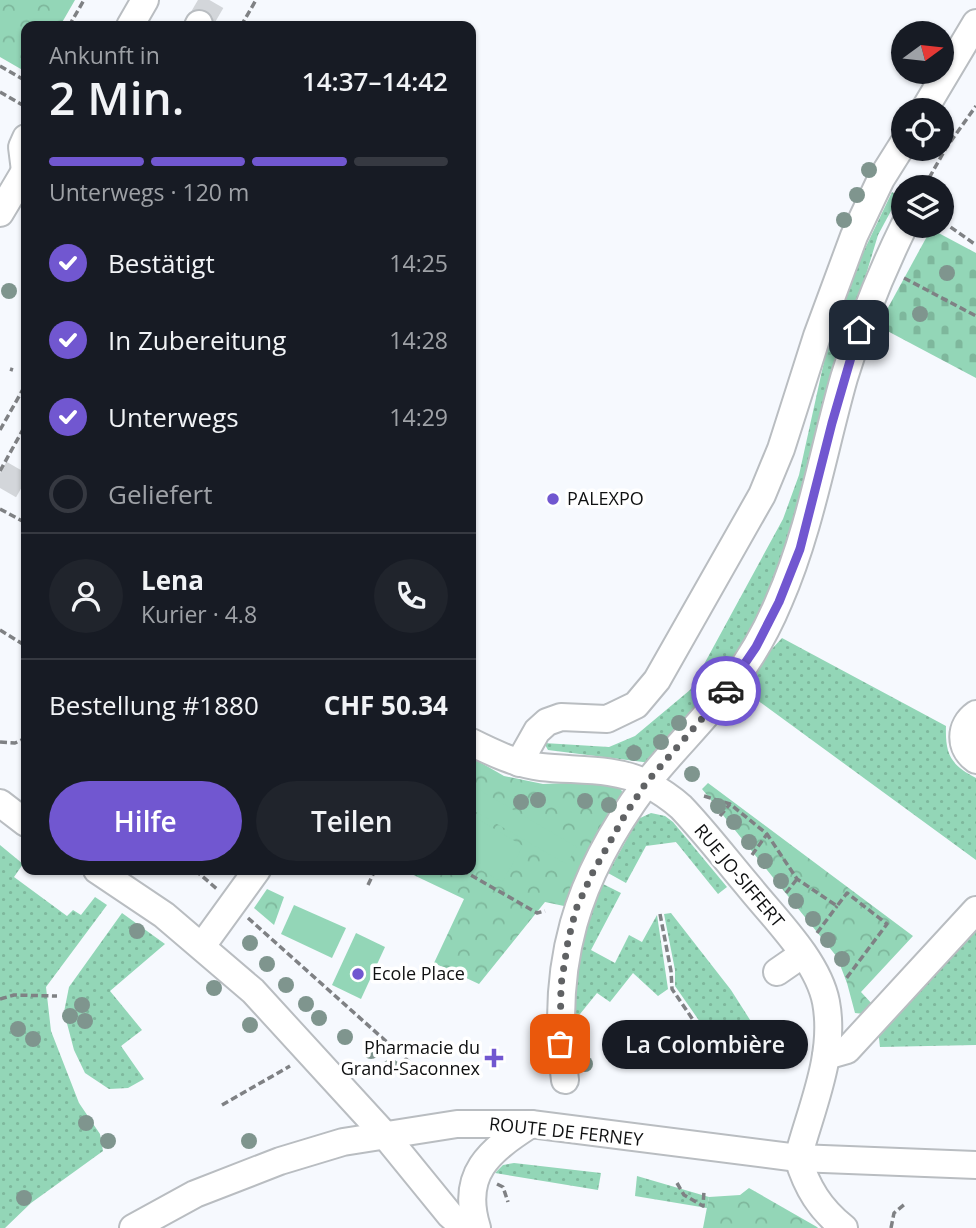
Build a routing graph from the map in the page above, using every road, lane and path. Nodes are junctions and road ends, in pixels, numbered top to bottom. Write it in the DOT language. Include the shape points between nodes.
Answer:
graph roads {
  1 [pos="84,0"];
  2 [pos="145,0"];
  3 [pos="256,0"];
  4 [pos="72,21"];
  5 [pos="133,21"];
  6 [pos="243,21"];
  7 [pos="976,23"];
  8 [pos="0,66"];
  9 [pos="21,82"];
  10 [pos="0,92"];
  11 [pos="931,98"];
  12 [pos="21,104"];
  13 [pos="976,106"];
  14 [pos="20,153"];
  15 [pos="892,161"];
  16 [pos="931,175"];
  17 [pos="0,213"];
  18 [pos="954,229"];
  19 [pos="898,238"];
  20 [pos="976,245"];
  21 [pos="904,278"];
  22 [pos="976,316"];
  23 [pos="21,393"];
  24 [pos="0,430"];
  25 [pos="21,433"];
  26 [pos="0,471"];
  27 [pos="0,509"];
  28 [pos="21,520"];
  29 [pos="0,630"];
  30 [pos="21,643"];
  31 [pos="976,714"];
  32 [pos="21,740"];
  33 [pos="0,742"];
  34 [pos="476,744"];
  35 [pos="976,761"];
  36 [pos="519,763"];
  37 [pos="646,783"];
  38 [pos="692,792"];
  39 [pos="0,803"];
  40 [pos="730,804"];
  41 [pos="21,819"];
  42 [pos="717,820"];
  43 [pos="766,834"];
  44 [pos="749,859"];
  45 [pos="105,875"];
  46 [pos="201,875"];
  47 [pos="253,875"];
  48 [pos="373,875"];
  49 [pos="470,875"];
  50 [pos="797,878"];
  51 [pos="368,885"];
  52 [pos="782,898"];
  53 [pos="233,904"];
  54 [pos="836,906"];
  55 [pos="545,911"];
  56 [pos="976,911"];
  57 [pos="660,914"];
  58 [pos="809,945"];
  59 [pos="202,946"];
  60 [pos="777,972"];
  61 [pos="843,982"];
  62 [pos="57,996"];
  63 [pos="0,999"];
  64 [pos="700,1030"];
  65 [pos="826,1056"];
  66 [pos="292,1065"];
  67 [pos="426,1077"];
  68 [pos="565,1080"];
  69 [pos="222,1105"];
  70 [pos="531,1124"];
  71 [pos="384,1134"];
  72 [pos="798,1158"];
  73 [pos="976,1165"];
  74 [pos="677,1183"];
  75 [pos="704,1191"];
  76 [pos="905,1204"];
  77 [pos="133,1228"];
  78 [pos="465,1228"];
  79 [pos="477,1228"];
  80 [pos="844,1228"];
  81 [pos="891,1228"];
  1 -- 4 [label="path"];
  2 -- 5 [label="street"];
  3 -- 6 [label="path"];
  7 -- 11 [label="street"];
  8 -- 9 [label="path"];
  10 -- 12 [label="path"];
  13 -- 16 [label="path"];
  14 -- 17 [label="street"];
  15 -- 36 [label="street" via="854,236 762,495 657,680 636,705 607,719 561,717 547,722"];
  18 -- 20 [label="path"];
  19 -- 37 [label="street" via="866,307 800,549 779,602 732,684"];
  21 -- 22 [label="path"];
  23 -- 24 [label="path"];
  25 -- 26 [label="path"];
  27 -- 28 [label="path"];
  29 -- 30 [label="path"];
  31 -- 35 [label="street" via="962,734 966,751"];
  32 -- 33 [label="path"];
  34 -- 36 [label="street, RUE JO-SIFFERT"];
  36 -- 37 [label="street, RUE JO-SIFFERT" via="628,776"];
  37 -- 58 [label="street, RUE JO-SIFFERT" via="679,805"];
  37 -- 68 [label="street" via="600,857 576,909 561,985"];
  38 -- 40 [label="path"];
  39 -- 41 [label="street"];
  40 -- 42 [label="path"];
  40 -- 43 [label="path"];
  43 -- 44 [label="path"];
  43 -- 50 [label="path"];
  45 -- 59 [label="street"];
  46 -- 53 [label="path"];
  47 -- 53 [label="street"];
  48 -- 51 [label="path"];
  49 -- 55 [label="path" via="537,913"];
  50 -- 52 [label="path"];
  50 -- 54 [label="path"];
  53 -- 59 [label="street"];
  53 -- 67 [label="path"];
  54 -- 58 [label="path"];
  54 -- 61 [label="path" via="847,892 887,924"];
  56 -- 65 [label="street" via="847,1050"];
  57 -- 64 [label="path" via="672,989"];
  58 -- 60 [label="street"];
  58 -- 65 [label="street, RUE JO-SIFFERT" via="826,1001"];
  59 -- 71 [label="street" via="293,1032"];
  62 -- 63 [label="path"];
  65 -- 72 [label="street, RUE JO-SIFFERT"];
  66 -- 69 [label="path"];
  70 -- 71 [label="street, ROUTE DE FERNEY" via="457,1124"];
  70 -- 72 [label="street, ROUTE DE FERNEY"];
  70 -- 79 [label="street" via="481,1163 472,1199"];
  71 -- 77 [label="street, ROUTE DE FERNEY" via="232,1178"];
  71 -- 78 [label="street"];
  72 -- 73 [label="street, ROUTE DE FERNEY"];
  72 -- 80 [label="street" via="817,1204"];
  74 -- 75 [label="path" via="684,1195 703,1206"];
  76 -- 81 [label="path" via="894,1213"];
}
